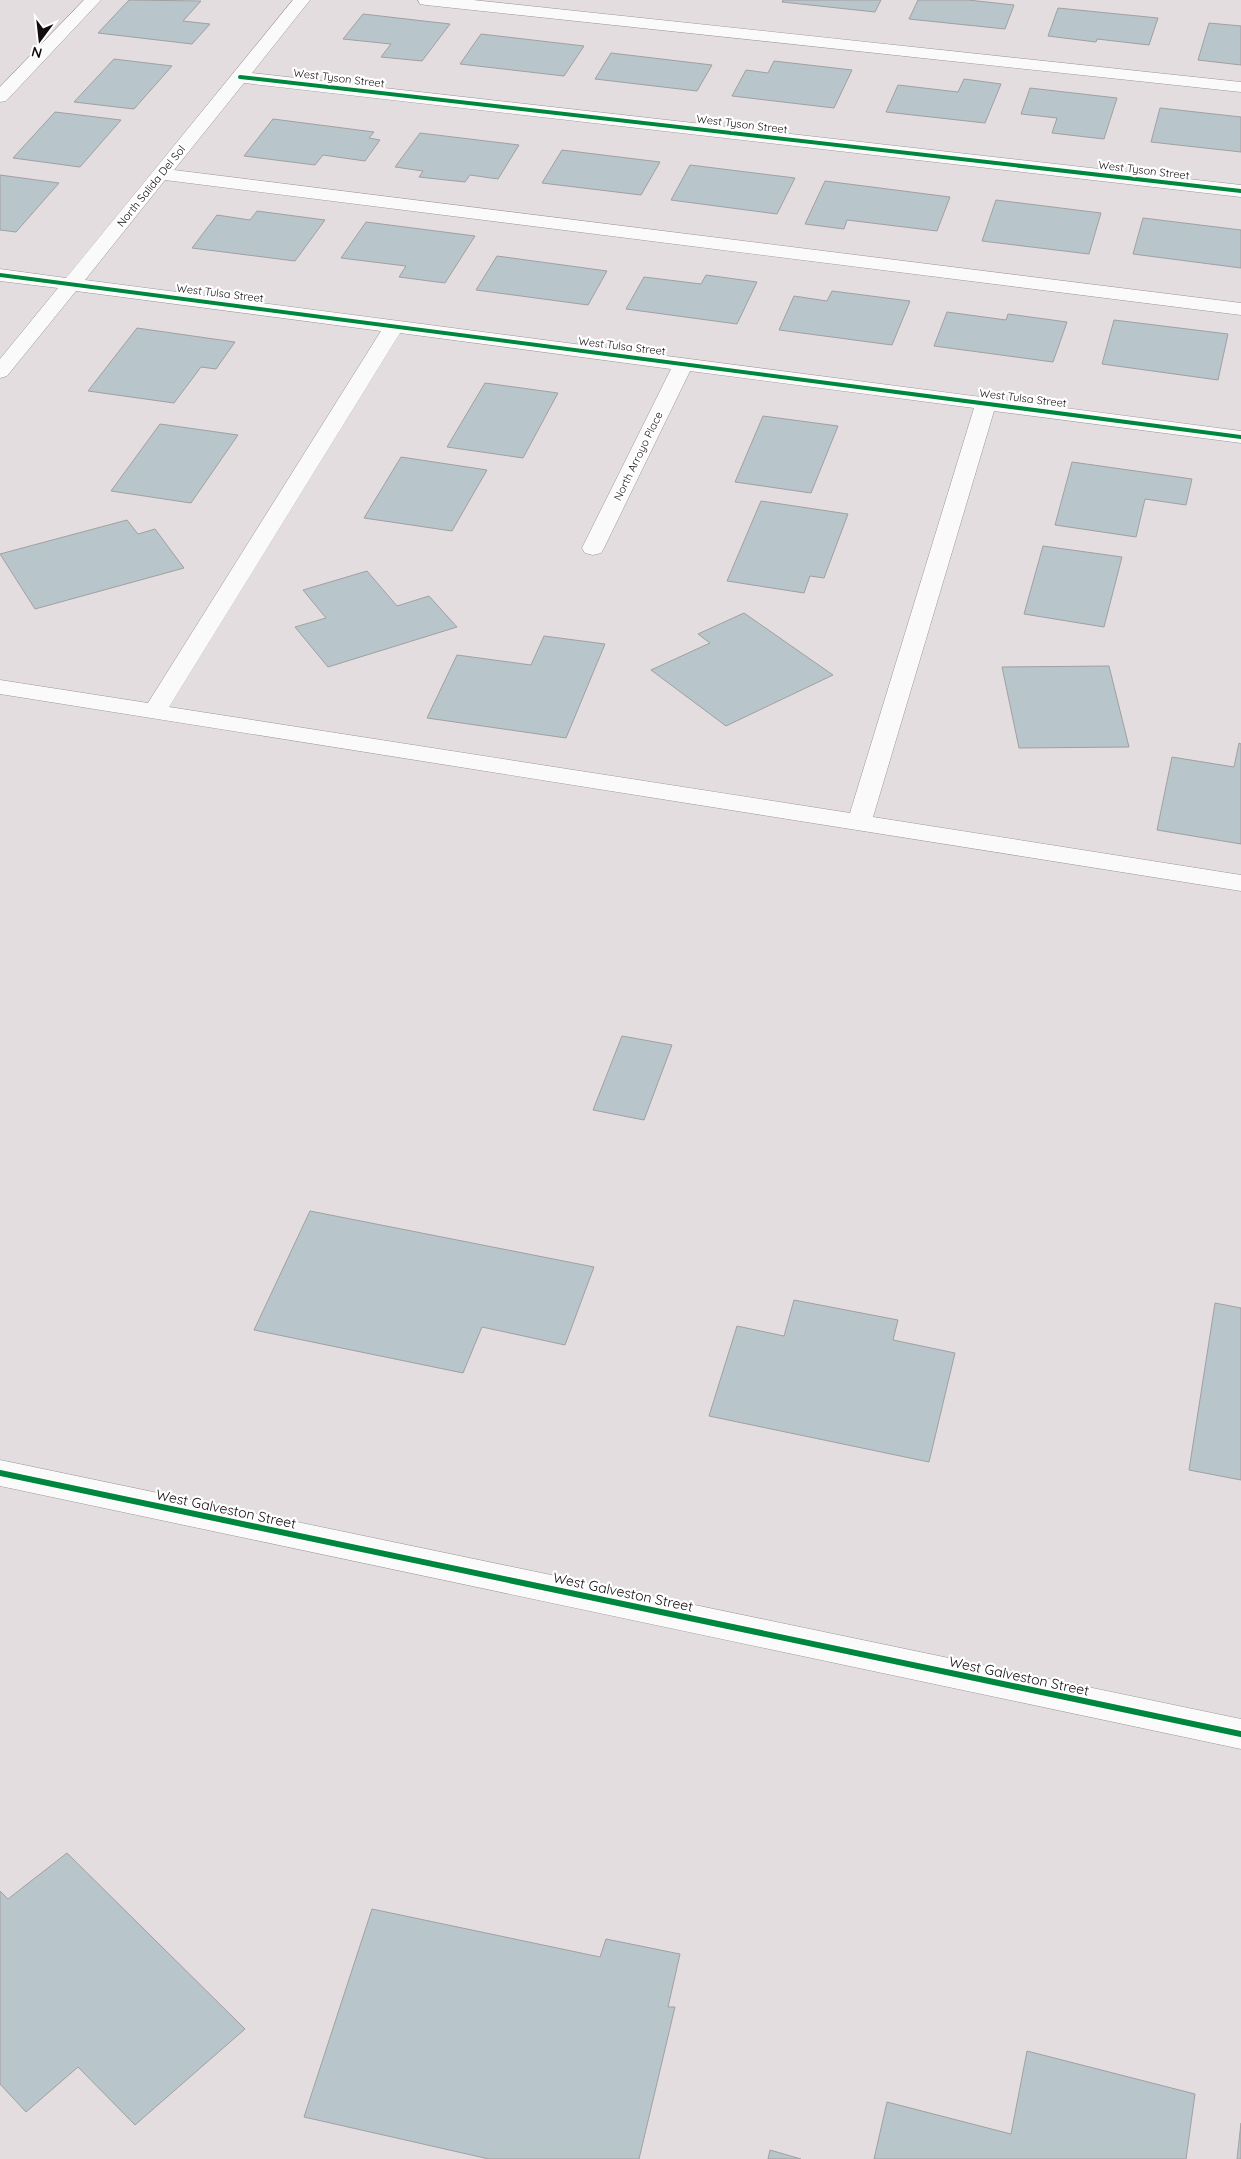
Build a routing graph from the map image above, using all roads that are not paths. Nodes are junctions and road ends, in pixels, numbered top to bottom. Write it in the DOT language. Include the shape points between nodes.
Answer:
graph roads {
  1 [pos="94,0"];
  2 [pos="302,0"];
  3 [pos="426,0"];
  4 [pos="240,76"];
  5 [pos="1241,87"];
  6 [pos="0,98"];
  7 [pos="161,174"];
  8 [pos="1241,191"];
  9 [pos="0,275"];
  10 [pos="72,284"];
  11 [pos="1241,309"];
  12 [pos="394,326"];
  13 [pos="683,364"];
  14 [pos="0,372"];
  15 [pos="986,404"];
  16 [pos="1241,437"];
  17 [pos="592,548"];
  18 [pos="0,687"];
  19 [pos="154,712"];
  20 [pos="859,823"];
  21 [pos="1241,882"];
  22 [pos="0,1473"];
  23 [pos="1241,1734"];
  1 -- 6 [label="street"];
  2 -- 4 [label="street, North Salida Del Sol"];
  3 -- 5 [label="street"];
  4 -- 7 [label="street, North Salida Del Sol"];
  4 -- 8 [label="street, West Tyson Street"];
  7 -- 10 [label="street, North Salida Del Sol"];
  7 -- 11 [label="street"];
  9 -- 10 [label="street, West Tulsa Street"];
  10 -- 12 [label="street, West Tulsa Street"];
  10 -- 14 [label="street, North Salida Del Sol"];
  12 -- 13 [label="street, West Tulsa Street"];
  12 -- 19 [label="street"];
  13 -- 15 [label="street, West Tulsa Street"];
  13 -- 17 [label="street, North Arroyo Place"];
  15 -- 16 [label="street, West Tulsa Street"];
  15 -- 20 [label="street"];
  18 -- 19 [label="street"];
  19 -- 20 [label="street"];
  20 -- 21 [label="street"];
  22 -- 23 [label="street, West Galveston Street"];
}
